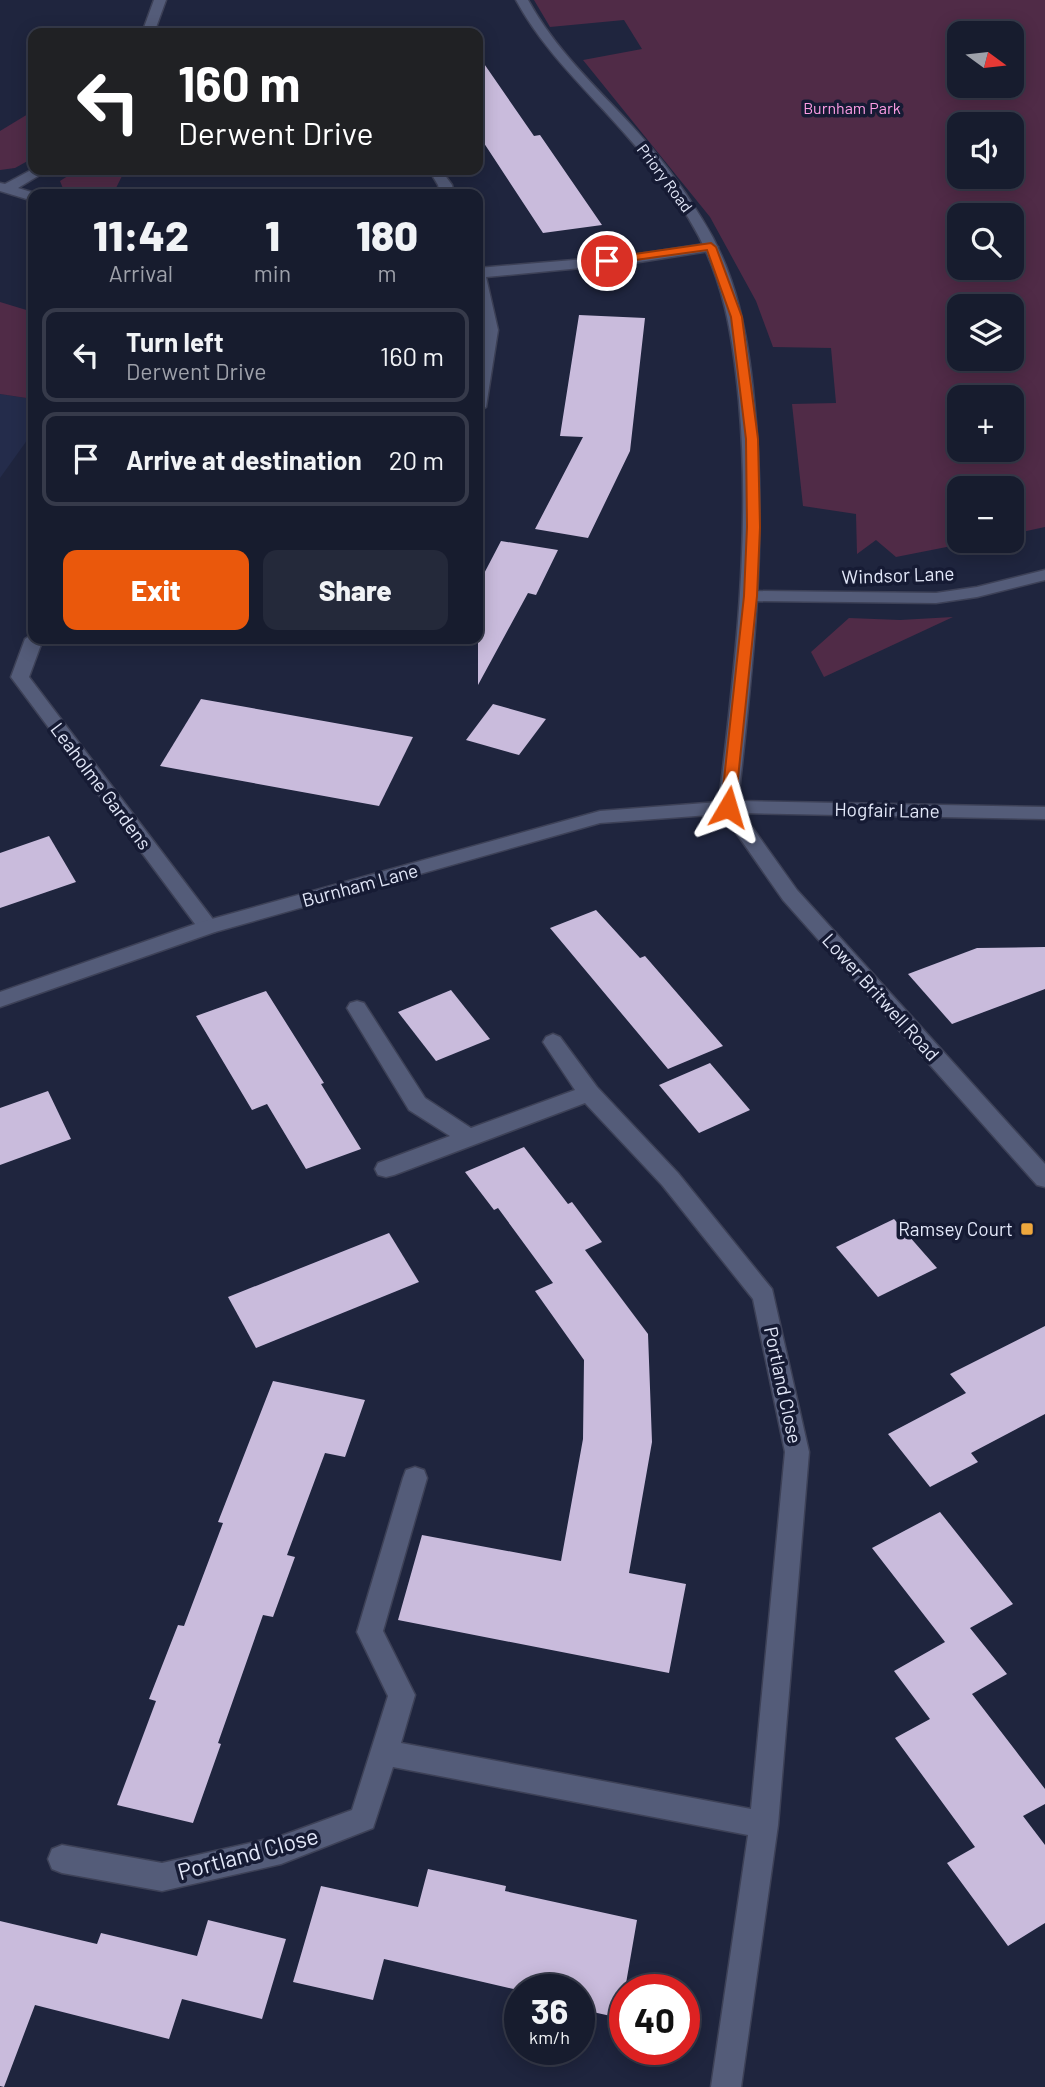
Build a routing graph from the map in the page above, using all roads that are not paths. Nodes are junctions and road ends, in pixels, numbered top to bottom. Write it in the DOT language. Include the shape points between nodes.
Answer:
graph roads {
  1 [pos="160,0"];
  2 [pos="522,0"];
  3 [pos="150,28"];
  4 [pos="30,175"];
  5 [pos="3,188"];
  6 [pos="28,196"];
  7 [pos="711,247"];
  8 [pos="483,274"];
  9 [pos="483,296"];
  10 [pos="483,377"];
  11 [pos="1045,575"];
  12 [pos="751,596"];
  13 [pos="32,644"];
  14 [pos="20,677"];
  15 [pos="0,678"];
  16 [pos="728,807"];
  17 [pos="1045,813"];
  18 [pos="208,927"];
  19 [pos="0,1000"];
  20 [pos="358,1008"];
  21 [pos="553,1042"];
  22 [pos="589,1093"];
  23 [pos="471,1139"];
  24 [pos="386,1169"];
  25 [pos="1045,1179"];
  26 [pos="415,1478"];
  27 [pos="385,1753"];
  28 [pos="764,1825"];
  29 [pos="62,1859"];
  30 [pos="726,2087"];
  1 -- 3 [label="street"];
  2 -- 7 [label="street, Priory Road" via="554,54 630,132 690,209"];
  4 -- 5 [label="street"];
  5 -- 6 [label="street"];
  7 -- 8 [label="street"];
  7 -- 12 [label="street, Priory Road" via="736,317 752,439"];
  9 -- 10 [label="street" via="491,330"];
  11 -- 12 [label="street, Windsor Lane" via="936,598"];
  12 -- 16 [label="street, Priory Road"];
  13 -- 14 [label="street"];
  14 -- 15 [label="street"];
  14 -- 18 [label="street, Leaholme Gardens"];
  16 -- 17 [label="street, Hogfair Lane"];
  16 -- 18 [label="street, Burnham Lane" via="600,817"];
  16 -- 25 [label="street, Lower Britwell Road" via="790,895"];
  18 -- 19 [label="street, Burnham Lane"];
  20 -- 23 [label="street" via="417,1104"];
  21 -- 22 [label="street, Portland Close"];
  22 -- 23 [label="street"];
  22 -- 28 [label="street, Portland Close" via="670,1180 764,1296 797,1452"];
  23 -- 24 [label="street"];
  26 -- 27 [label="street, Portland Close" via="370,1632 402,1695"];
  27 -- 28 [label="street"];
  27 -- 29 [label="street, Portland Close" via="363,1819 281,1850 162,1877"];
  28 -- 30 [label="street, Portland Close"];
}
